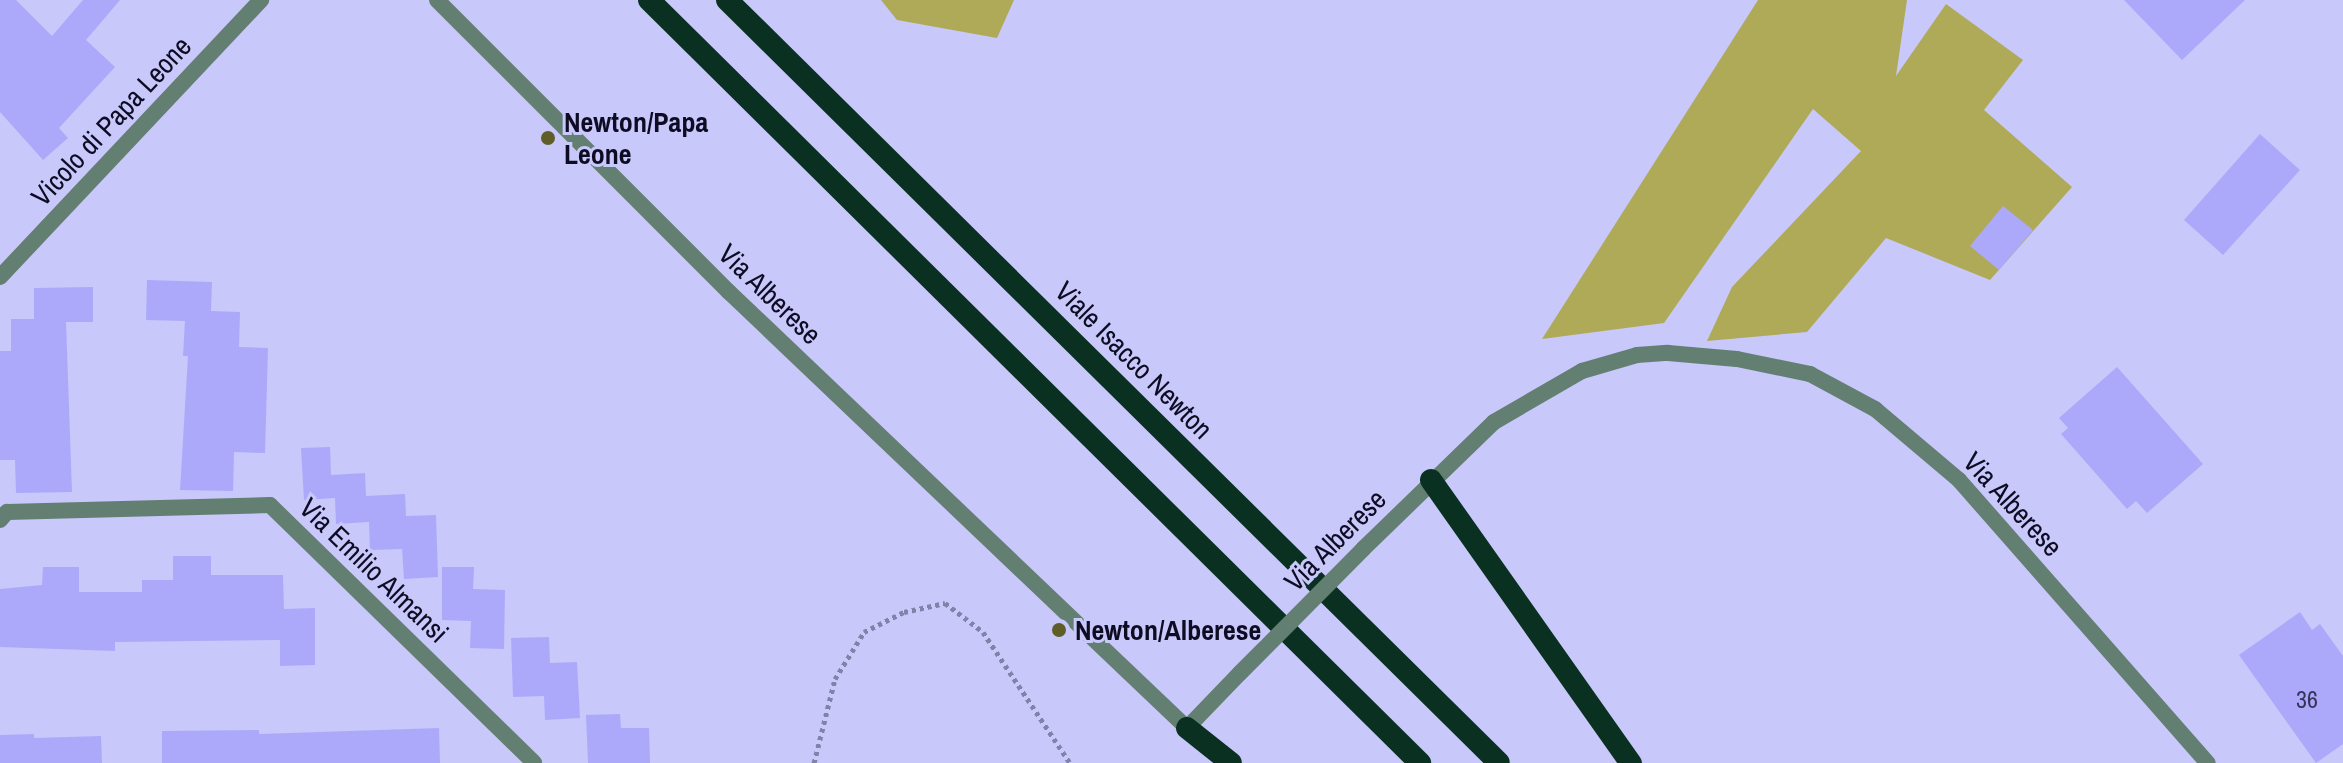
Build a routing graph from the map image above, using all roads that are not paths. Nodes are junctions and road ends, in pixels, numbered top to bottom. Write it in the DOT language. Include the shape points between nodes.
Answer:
graph roads {
  1 [pos="261,0"];
  2 [pos="437,0"];
  3 [pos="649,0"];
  4 [pos="727,0"];
  5 [pos="0,277"];
  6 [pos="1431,480"];
  7 [pos="0,520"];
  8 [pos="1187,728"];
  9 [pos="534,763"];
  10 [pos="1231,763"];
  11 [pos="1420,763"];
  12 [pos="1499,763"];
  13 [pos="1631,763"];
  14 [pos="2208,763"];
  1 -- 5 [label="street, Vicolo di Papa Leone"];
  2 -- 8 [label="street, Via Alberese" via="729,292"];
  3 -- 11 [label="highway"];
  4 -- 12 [label="highway, Viale Isacco Newton"];
  6 -- 8 [label="street, Via Alberese, bridge"];
  6 -- 13 [label="highway"];
  6 -- 14 [label="street, Via Alberese" via="1517,406 1604,362 1668,353 1737,359 1810,374 1844,388 1886,417 1959,480"];
  7 -- 9 [label="street, Via Emilio Almansi" via="7,512 270,505"];
  8 -- 10 [label="highway"];
}
